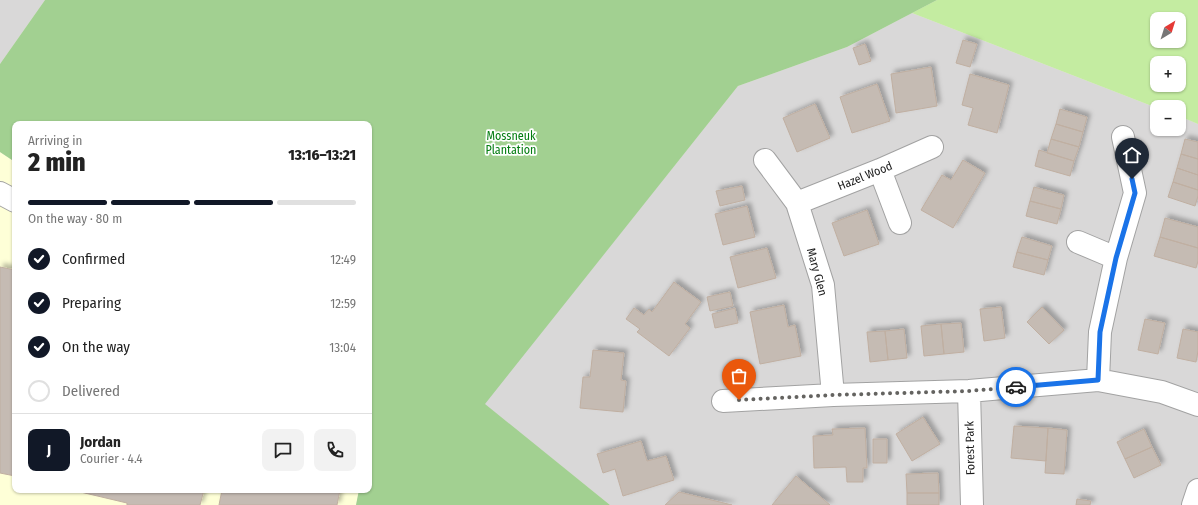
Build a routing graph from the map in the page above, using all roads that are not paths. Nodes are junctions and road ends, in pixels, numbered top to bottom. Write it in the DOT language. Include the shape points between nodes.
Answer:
graph roads {
  1 [pos="1123,137"];
  2 [pos="932,147"];
  3 [pos="765,160"];
  4 [pos="880,170"];
  5 [pos="0,193"];
  6 [pos="12,200"];
  7 [pos="796,203"];
  8 [pos="900,223"];
  9 [pos="1078,242"];
  10 [pos="1116,258"];
  11 [pos="1098,380"];
  12 [pos="969,391"];
  13 [pos="833,395"];
  14 [pos="723,401"];
  15 [pos="1198,405"];
  16 [pos="1198,490"];
  17 [pos="972,505"];
  18 [pos="1193,505"];
  1 -- 10 [label="street" via="1135,193"];
  2 -- 4 [label="street, Hazel Wood"];
  3 -- 7 [label="street, Mary Glen"];
  4 -- 7 [label="street, Hazel Wood"];
  4 -- 8 [label="street"];
  5 -- 6 [label="street"];
  7 -- 13 [label="street, Mary Glen" via="823,285"];
  9 -- 10 [label="street"];
  10 -- 11 [label="street" via="1100,332"];
  11 -- 12 [label="street"];
  11 -- 15 [label="street" via="1162,392"];
  12 -- 13 [label="street"];
  12 -- 17 [label="street, Forest Park"];
  13 -- 14 [label="street"];
  16 -- 18 [label="street"];
}
